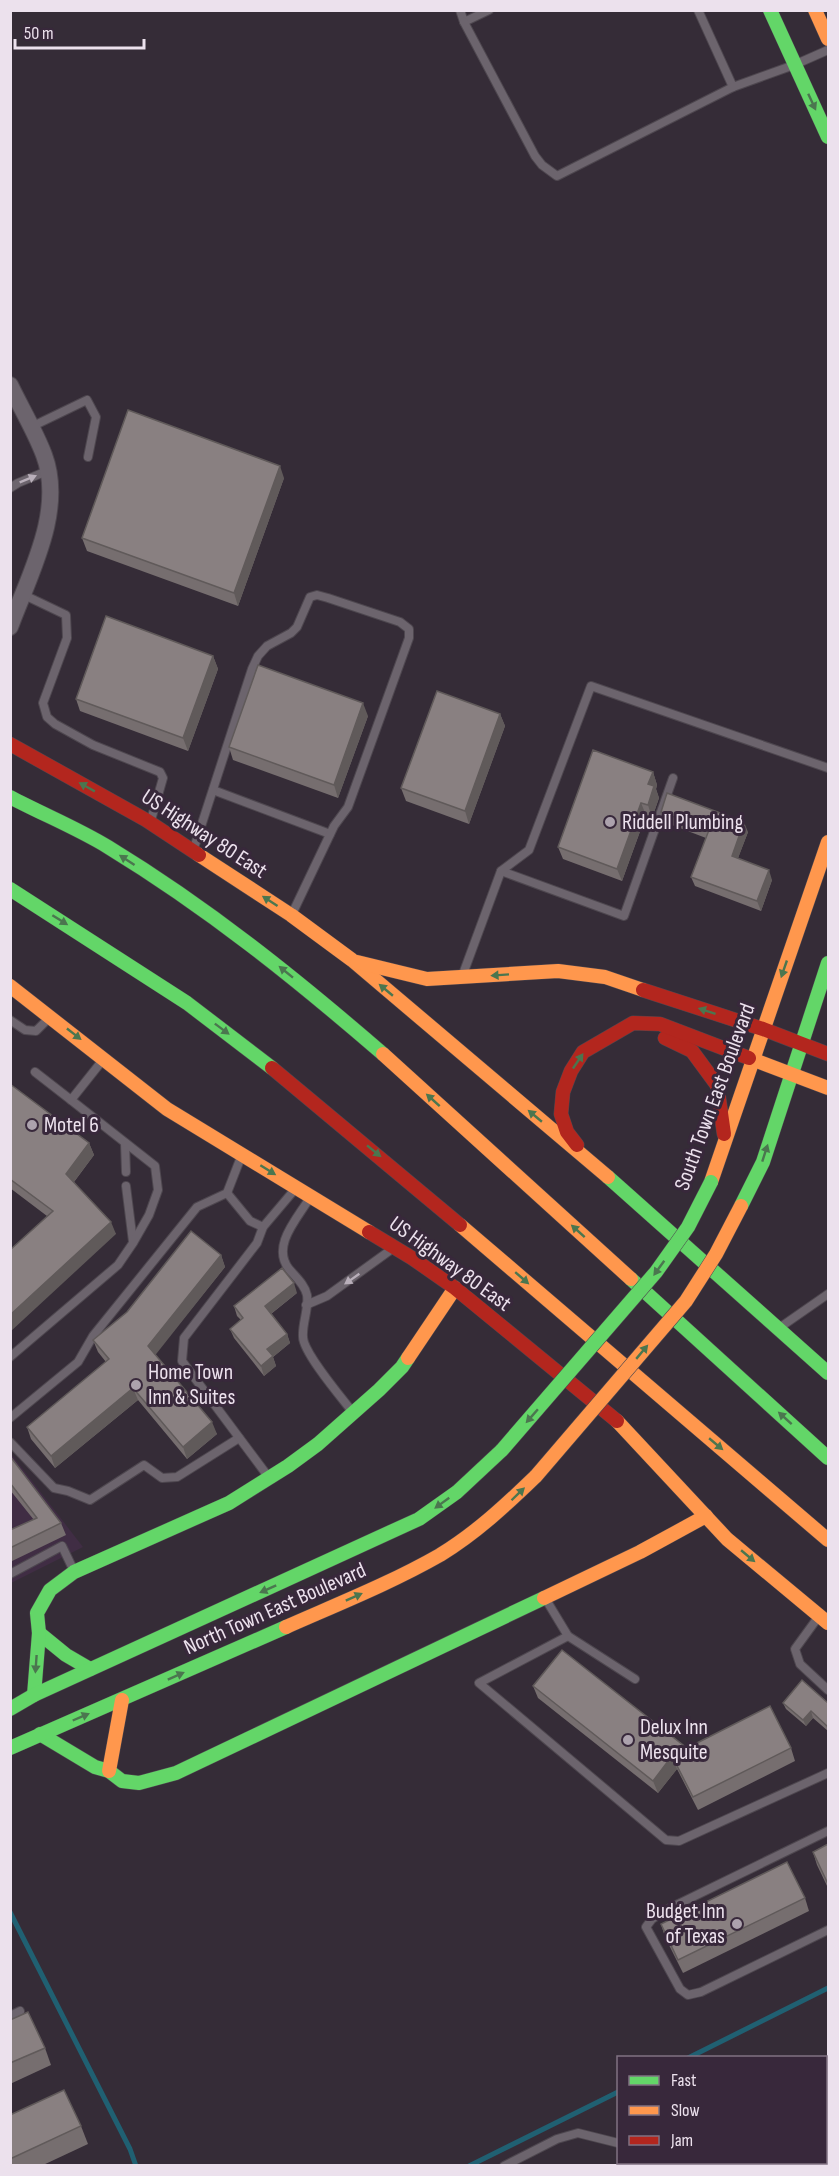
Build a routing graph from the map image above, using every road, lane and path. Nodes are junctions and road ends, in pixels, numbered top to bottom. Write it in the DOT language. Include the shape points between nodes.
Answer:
graph roads {
  1 [pos="460,10"];
  2 [pos="489,10"];
  3 [pos="698,10"];
  4 [pos="770,10"];
  5 [pos="815,10"];
  6 [pos="464,22"];
  7 [pos="828,39"];
  8 [pos="828,50"];
  9 [pos="794,65"];
  10 [pos="733,87"];
  11 [pos="828,137"];
  12 [pos="10,385"];
  13 [pos="31,427"];
  14 [pos="88,457"];
  15 [pos="47,471"];
  16 [pos="10,488"];
  17 [pos="22,594"];
  18 [pos="10,627"];
  19 [pos="10,744"];
  20 [pos="828,768"];
  21 [pos="673,778"];
  22 [pos="213,790"];
  23 [pos="10,797"];
  24 [pos="150,823"];
  25 [pos="330,834"];
  26 [pos="828,842"];
  27 [pos="193,851"];
  28 [pos="501,871"];
  29 [pos="10,889"];
  30 [pos="291,915"];
  31 [pos="352,960"];
  32 [pos="828,963"];
  33 [pos="461,977"];
  34 [pos="10,986"];
  35 [pos="51,1017"];
  36 [pos="10,1020"];
  37 [pos="763,1029"];
  38 [pos="615,1034"];
  39 [pos="801,1043"];
  40 [pos="828,1054"];
  41 [pos="104,1058"];
  42 [pos="753,1058"];
  43 [pos="35,1072"];
  44 [pos="791,1073"];
  45 [pos="828,1088"];
  46 [pos="71,1100"];
  47 [pos="725,1141"];
  48 [pos="125,1143"];
  49 [pos="242,1154"];
  50 [pos="596,1167"];
  51 [pos="126,1172"];
  52 [pos="126,1186"];
  53 [pos="296,1188"];
  54 [pos="227,1193"];
  55 [pos="311,1197"];
  56 [pos="263,1227"];
  57 [pos="133,1243"];
  58 [pos="395,1247"];
  59 [pos="454,1288"];
  60 [pos="828,1294"];
  61 [pos="306,1305"];
  62 [pos="780,1328"];
  63 [pos="10,1357"];
  64 [pos="828,1373"];
  65 [pos="353,1413"];
  66 [pos="10,1418"];
  67 [pos="239,1438"];
  68 [pos="10,1442"];
  69 [pos="502,1450"];
  70 [pos="828,1458"];
  71 [pos="269,1478"];
  72 [pos="706,1516"];
  73 [pos="828,1540"];
  74 [pos="74,1572"];
  75 [pos="10,1574"];
  76 [pos="544,1597"];
  77 [pos="824,1619"];
  78 [pos="39,1633"];
  79 [pos="568,1636"];
  80 [pos="90,1669"];
  81 [pos="635,1679"];
  82 [pos="828,1687"];
  83 [pos="34,1695"];
  84 [pos="122,1700"];
  85 [pos="10,1709"];
  86 [pos="40,1734"];
  87 [pos="10,1748"];
  88 [pos="109,1771"];
  89 [pos="828,1773"];
  90 [pos="828,1831"];
  91 [pos="828,1930"];
  92 [pos="20,2011"];
  93 [pos="10,2016"];
  94 [pos="617,2144"];
  95 [pos="504,2166"];
  1 -- 6 [label="lane"];
  2 -- 6 [label="lane"];
  3 -- 10 [label="lane"];
  4 -- 9 [label="main road"];
  5 -- 7 [label="main road"];
  6 -- 10 [label="lane" via="535,156 556,176"];
  8 -- 9 [label="lane"];
  9 -- 10 [label="lane"];
  9 -- 11 [label="main road, one-way"];
  12 -- 13 [label="street"];
  13 -- 14 [label="lane" via="87,400 96,417"];
  13 -- 15 [label="street"];
  16 -- 15 [label="lane, one-way"];
  15 -- 17 [label="street" via="51,487 48,525"];
  17 -- 18 [label="street"];
  17 -- 24 [label="lane" via="66,615 67,638 43,703 47,717 93,745 160,772 163,778"];
  24 -- 19 [label="main road, US Highway 80 East, one-way"];
  20 -- 28 [label="lane" via="591,686 529,850"];
  21 -- 28 [label="lane" via="624,916"];
  22 -- 25 [label="lane"];
  22 -- 25 [label="lane" via="258,656 297,627 310,597 328,598 400,622 409,629 409,638 348,807"];
  22 -- 27 [label="lane"];
  70 -- 23 [label="main road, one-way" via="396,1066 255,947 106,846"];
  24 -- 27 [label="main road, US Highway 80 East"];
  25 -- 30 [label="lane"];
  26 -- 37 [label="main road, South Town East Boulevard, one-way"];
  30 -- 27 [label="main road, US Highway 80 East, one-way"];
  28 -- 33 [label="lane"];
  29 -- 73 [label="main road, one-way" via="187,1003 265,1062"];
  30 -- 31 [label="main road, US Highway 80 East"];
  31 -- 33 [label="main road" via="427,979"];
  50 -- 31 [label="main road, US Highway 80 East, one-way"];
  32 -- 39 [label="main road"];
  37 -- 33 [label="main road, one-way" via="605,977 558,971"];
  34 -- 35 [label="main road, US Highway 80 East"];
  35 -- 36 [label="lane" via="36,1031 25,1030"];
  35 -- 41 [label="main road, US Highway 80 East, one-way"];
  37 -- 39 [label="main road"];
  37 -- 42 [label="main road, South Town East Boulevard"];
  38 -- 42 [label="main road" via="633,1023 660,1024"];
  38 -- 47 [label="main road" via="659,1035 692,1052 717,1084"];
  50 -- 38 [label="main road, one-way" via="567,1132 561,1113 563,1092 583,1052"];
  39 -- 40 [label="main road"];
  39 -- 44 [label="main road"];
  41 -- 46 [label="lane"];
  41 -- 49 [label="main road, US Highway 80 East" via="167,1108"];
  42 -- 44 [label="main road"];
  42 -- 47 [label="main road, South Town East Boulevard"];
  43 -- 46 [label="lane"];
  44 -- 45 [label="main road"];
  84 -- 44 [label="main road, North Town East Boulevard, one-way, bridge" via="375,1588 441,1554 497,1514 536,1476 686,1301 716,1254 763,1162"];
  46 -- 48 [label="lane"];
  47 -- 69 [label="main road, South Town East Boulevard, one-way, bridge" via="711,1182 688,1227 656,1272"];
  48 -- 51 [label="lane"];
  48 -- 57 [label="lane" via="154,1166 158,1190"];
  49 -- 53 [label="main road, US Highway 80 East, one-way"];
  49 -- 54 [label="lane"];
  50 -- 62 [label="main road, US Highway 80 East"];
  52 -- 57 [label="lane"];
  53 -- 55 [label="main road, US Highway 80 East"];
  53 -- 56 [label="lane"];
  54 -- 56 [label="lane" via="250,1221"];
  54 -- 66 [label="lane" via="197,1207 93,1336 78,1362"];
  55 -- 58 [label="main road, US Highway 80 East"];
  55 -- 61 [label="lane" via="282,1248 284,1262 307,1294"];
  56 -- 67 [label="lane" via="257,1243 184,1338 182,1361"];
  57 -- 63 [label="lane" via="118,1265"];
  58 -- 59 [label="main road, US Highway 80 East"];
  58 -- 61 [label="lane, one-way" via="327,1296"];
  59 -- 65 [label="main road" via="402,1367"];
  59 -- 72 [label="main road, US Highway 80 East" via="619,1423"];
  60 -- 62 [label="lane"];
  61 -- 65 [label="lane" via="304,1344"];
  62 -- 64 [label="main road, US Highway 80 East"];
  65 -- 71 [label="main road" via="318,1444"];
  67 -- 68 [label="lane" via="177,1477 162,1478 144,1465 90,1500 54,1488"];
  67 -- 71 [label="lane"];
  69 -- 80 [label="main road, North Town East Boulevard, one-way" via="458,1492 419,1519"];
  71 -- 74 [label="main road" via="229,1503"];
  72 -- 76 [label="main road"];
  72 -- 77 [label="main road, US Highway 80 East, one-way" via="727,1539"];
  74 -- 75 [label="lane" via="62,1546"];
  74 -- 78 [label="main road" via="58,1582 43,1600 38,1613"];
  76 -- 79 [label="lane"];
  76 -- 88 [label="main road" via="177,1773 139,1783 122,1781"];
  77 -- 82 [label="lane" via="795,1649 800,1664"];
  78 -- 80 [label="main road"];
  78 -- 83 [label="main road, one-way"];
  79 -- 81 [label="lane"];
  79 -- 89 [label="lane" via="479,1683 666,1840 679,1841"];
  80 -- 83 [label="main road, North Town East Boulevard"];
  83 -- 85 [label="main road, North Town East Boulevard"];
  86 -- 84 [label="main road, North Town East Boulevard, one-way"];
  84 -- 88 [label="main road"];
  86 -- 87 [label="main road, North Town East Boulevard"];
  86 -- 88 [label="main road" via="95,1767"];
  90 -- 91 [label="lane" via="668,1909 646,1927 680,1989 688,1995"];
  92 -- 93 [label="lane"];
  94 -- 95 [label="lane" via="578,2133 557,2139"];
}
